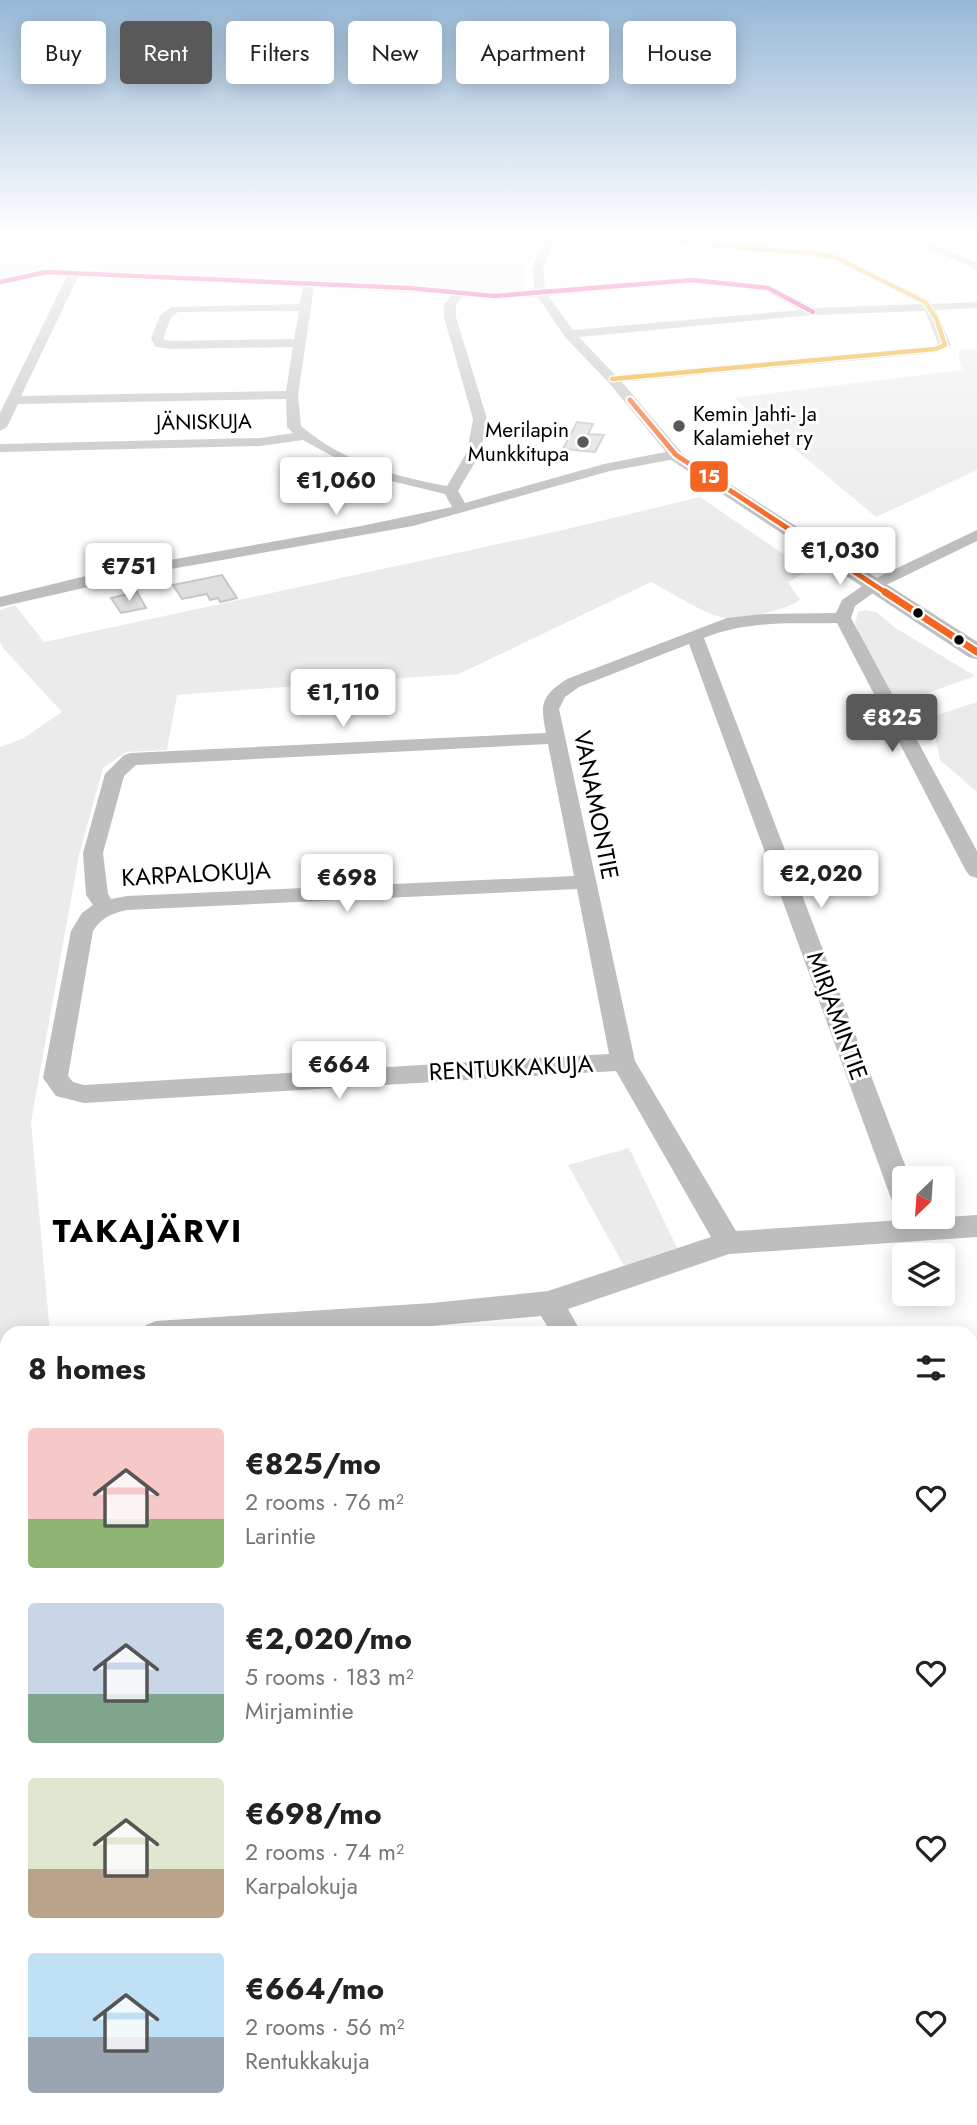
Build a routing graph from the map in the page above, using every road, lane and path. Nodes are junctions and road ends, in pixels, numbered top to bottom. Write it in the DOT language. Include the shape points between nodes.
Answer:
graph roads {
  1 [pos="47,331"];
  2 [pos="160,331"];
  3 [pos="300,331"];
  4 [pos="454,331"];
  5 [pos="567,331"];
  6 [pos="600,331"];
  7 [pos="940,331"];
  8 [pos="569,334"];
  9 [pos="298,343"];
  10 [pos="612,379"];
  11 [pos="292,395"];
  12 [pos="13,400"];
  13 [pos="0,427"];
  14 [pos="305,436"];
  15 [pos="0,447"];
  16 [pos="676,455"];
  17 [pos="451,491"];
  18 [pos="461,509"];
  19 [pos="977,535"];
  20 [pos="874,585"];
  21 [pos="0,602"];
  22 [pos="843,618"];
  23 [pos="694,635"];
  24 [pos="977,652"];
  25 [pos="558,738"];
  26 [pos="977,871"];
  27 [pos="584,882"];
  28 [pos="105,906"];
  29 [pos="623,1062"];
  30 [pos="892,1166"];
  31 [pos="892,1225"];
  32 [pos="956,1225"];
  33 [pos="977,1226"];
  34 [pos="729,1243"];
  35 [pos="548,1303"];
  36 [pos="280,1326"];
  37 [pos="563,1326"];
  1 -- 12 [label="street"];
  2 -- 9 [label="street" via="160,344 171,345"];
  3 -- 9 [label="street"];
  4 -- 17 [label="street" via="480,419 474,452"];
  5 -- 8 [label="street"];
  6 -- 8 [label="street"];
  7 -- 10 [label="street" via="946,344 942,348"];
  8 -- 10 [label="street"];
  9 -- 11 [label="street"];
  10 -- 16 [label="street"];
  11 -- 12 [label="street"];
  11 -- 14 [label="street" via="292,423"];
  12 -- 13 [label="street"];
  14 -- 15 [label="street, JÄNISKUJA" via="260,442"];
  14 -- 17 [label="street" via="380,477"];
  16 -- 18 [label="street" via="582,474"];
  16 -- 20 [label="main road"];
  17 -- 18 [label="street"];
  18 -- 21 [label="street" via="104,577"];
  19 -- 20 [label="street"];
  20 -- 22 [label="street" via="848,604"];
  20 -- 24 [label="main road"];
  22 -- 23 [label="street, VANAMONTIE" via="749,620"];
  22 -- 26 [label="street"];
  23 -- 25 [label="street, VANAMONTIE" via="561,691 550,709"];
  23 -- 30 [label="street, MIRJAMINTIE"];
  25 -- 27 [label="street, VANAMONTIE"];
  25 -- 28 [label="street" via="131,759 115,775 93,853 97,895"];
  27 -- 28 [label="street, KARPALOKUJA"];
  27 -- 29 [label="street, VANAMONTIE"];
  28 -- 29 [label="street, RENTUKKAKUJA" via="89,918 80,936 54,1074 57,1083 78,1093"];
  29 -- 34 [label="street, VANAMONTIE"];
  31 -- 34 [label="street"];
  32 -- 33 [label="street"];
  34 -- 35 [label="street"];
  35 -- 36 [label="street"];
  35 -- 37 [label="street"];
}
